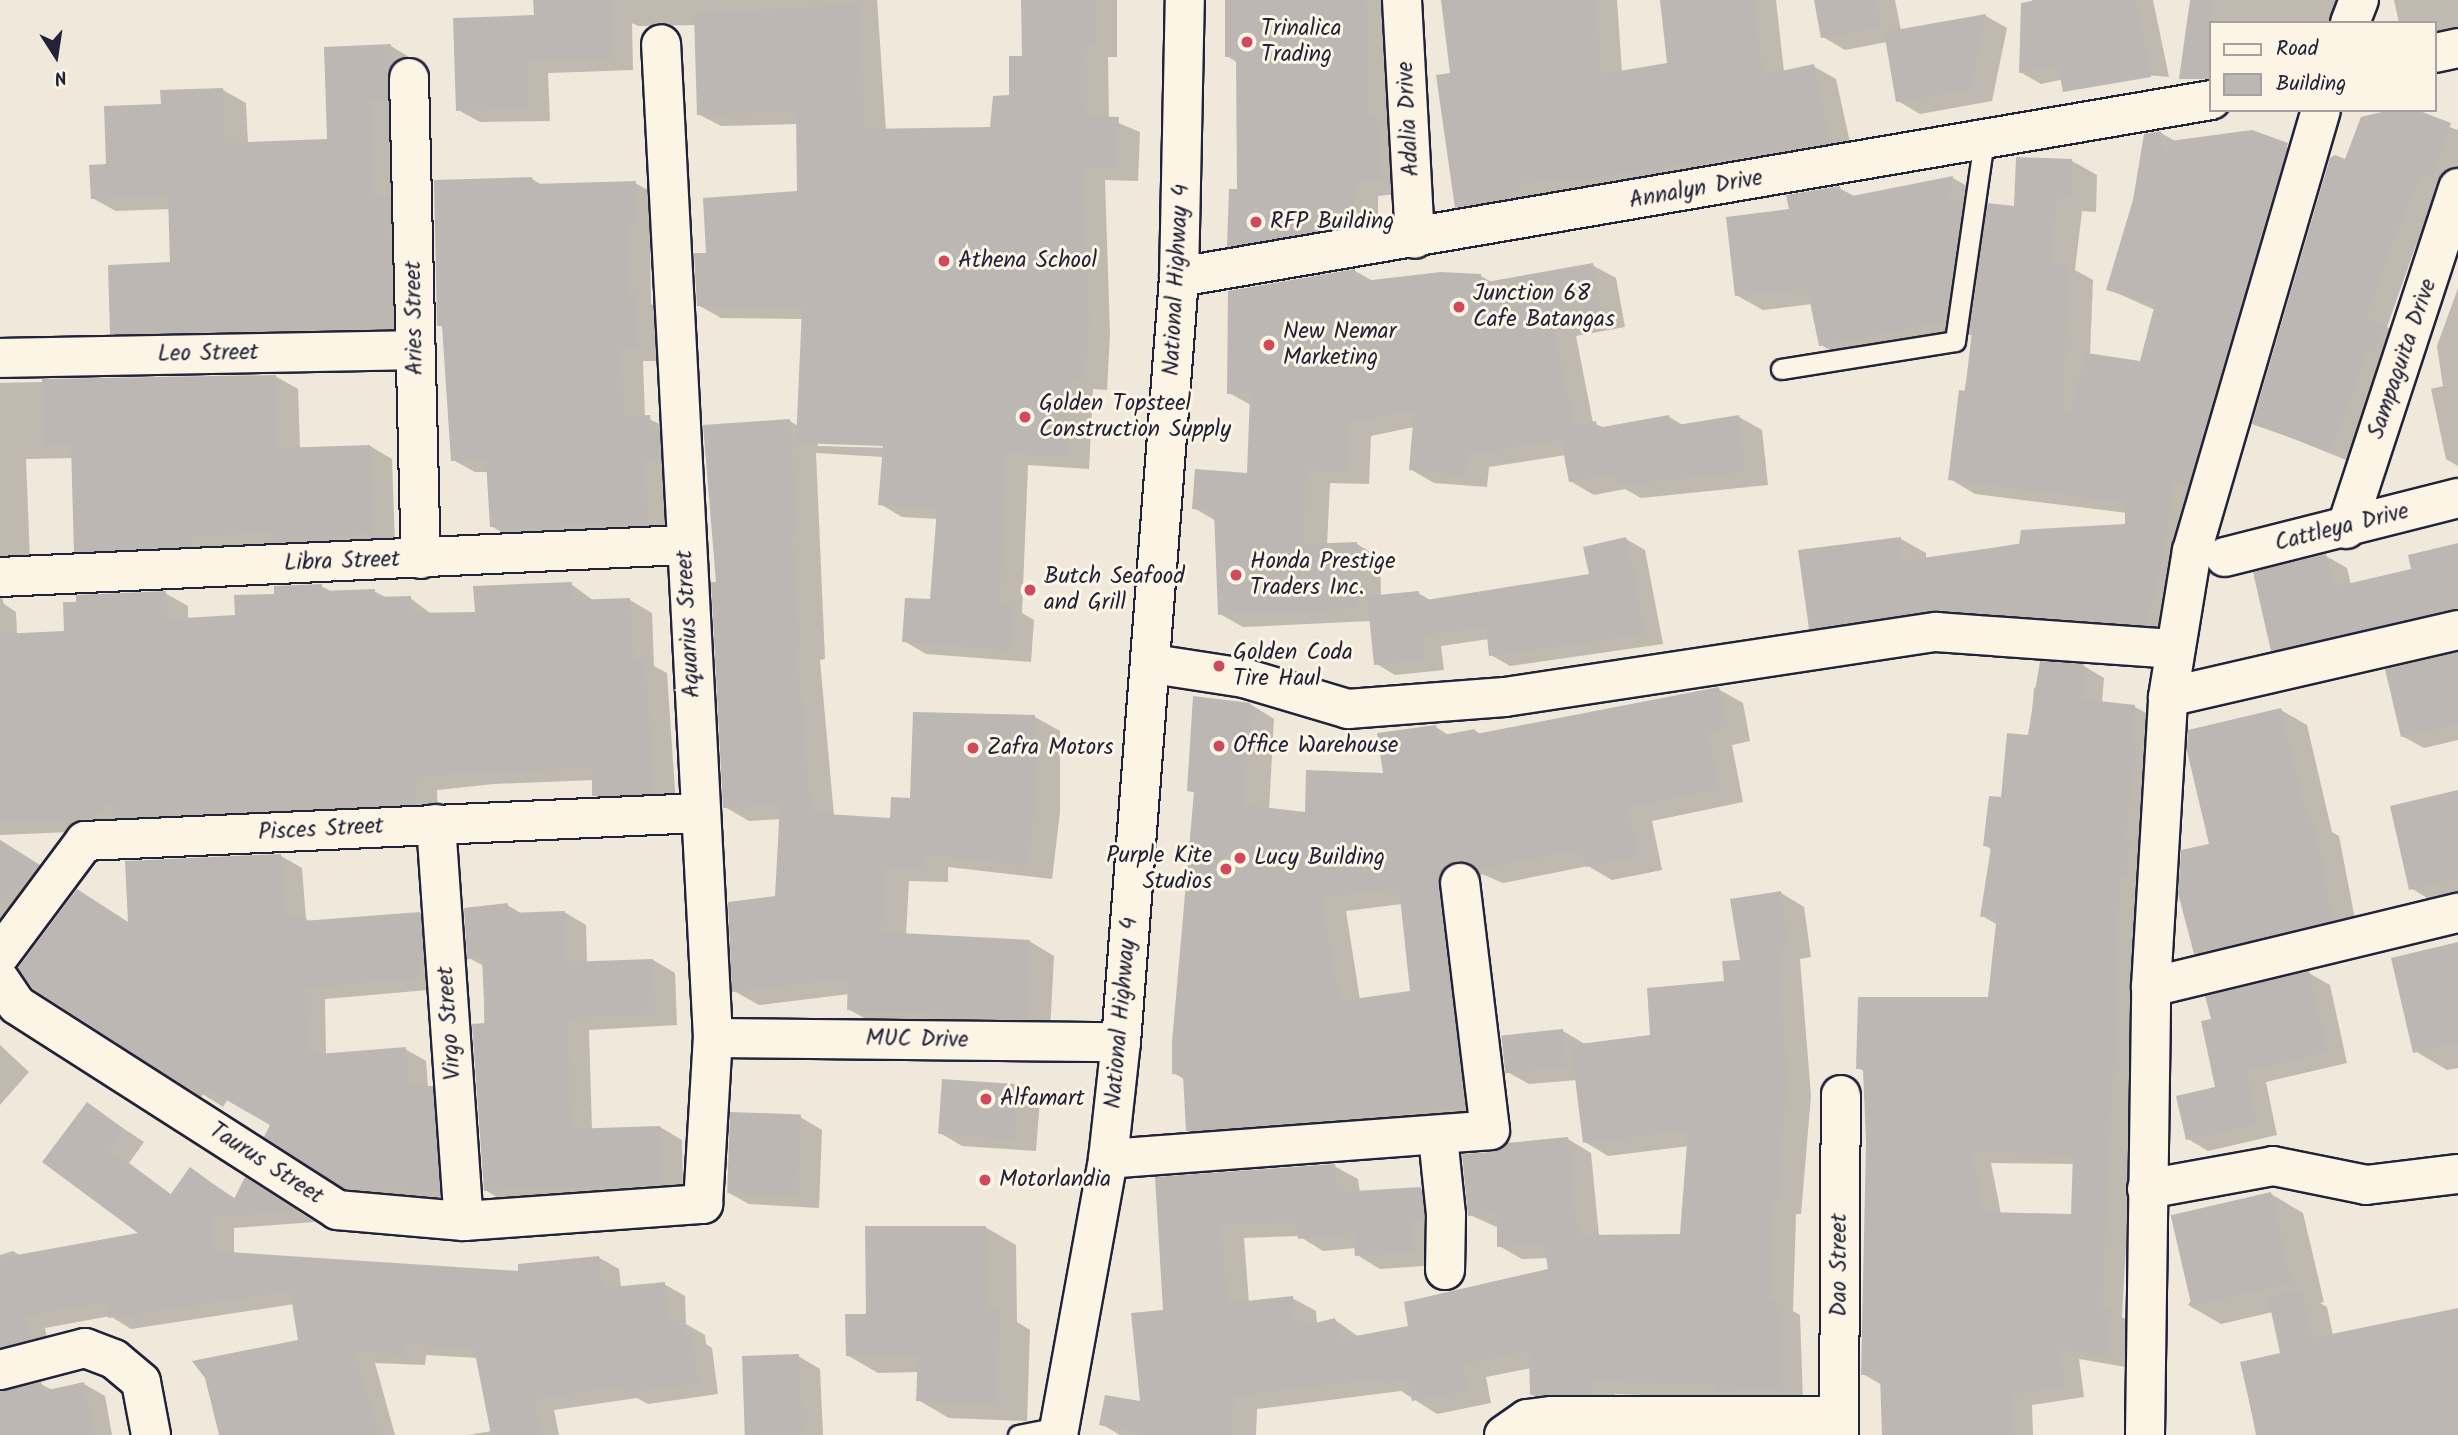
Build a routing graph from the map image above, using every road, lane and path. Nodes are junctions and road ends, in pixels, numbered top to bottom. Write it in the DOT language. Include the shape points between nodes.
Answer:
graph roads {
  1 [pos="1185,0"];
  2 [pos="1402,0"];
  3 [pos="2359,0"];
  4 [pos="2351,21"];
  5 [pos="661,44"];
  6 [pos="2458,48"];
  7 [pos="2437,53"];
  8 [pos="409,78"];
  9 [pos="2210,100"];
  10 [pos="2320,112"];
  11 [pos="1984,140"];
  12 [pos="2458,188"];
  13 [pos="1415,239"];
  14 [pos="2448,251"];
  15 [pos="1179,277"];
  16 [pos="416,350"];
  17 [pos="0,358"];
  18 [pos="1781,369"];
  19 [pos="2458,498"];
  20 [pos="2346,529"];
  21 [pos="684,545"];
  22 [pos="2225,557"];
  23 [pos="421,559"];
  24 [pos="0,577"];
  25 [pos="2458,630"];
  26 [pos="2175,649"];
  27 [pos="1153,664"];
  28 [pos="2168,697"];
  29 [pos="699,813"];
  30 [pos="436,824"];
  31 [pos="1460,883"];
  32 [pos="2458,913"];
  33 [pos="0,955"];
  34 [pos="0,979"];
  35 [pos="2151,987"];
  36 [pos="713,1038"];
  37 [pos="1121,1042"];
  38 [pos="1841,1095"];
  39 [pos="1438,1137"];
  40 [pos="1108,1159"];
  41 [pos="2458,1174"];
  42 [pos="2147,1189"];
  43 [pos="703,1203"];
  44 [pos="464,1222"];
  45 [pos="1446,1270"];
  46 [pos="0,1370"];
  47 [pos="1839,1425"];
  48 [pos="1058,1431"];
  49 [pos="151,1435"];
  50 [pos="1018,1435"];
  51 [pos="1504,1435"];
  52 [pos="2145,1435"];
  1 -- 15 [label="street, National Highway 4"];
  2 -- 13 [label="street, Adalia Drive"];
  3 -- 4 [label="street"];
  5 -- 21 [label="street, Aquarius Street"];
  6 -- 7 [label="street"];
  8 -- 16 [label="street, Aries Street"];
  9 -- 11 [label="street, Annalyn Drive"];
  10 -- 26 [label="street" via="2192,551"];
  11 -- 13 [label="street, Annalyn Drive"];
  11 -- 18 [label="lane" via="1955,341"];
  12 -- 14 [label="street, Sampaguita Drive"];
  13 -- 15 [label="street, Annalyn Drive"];
  14 -- 20 [label="street, Sampaguita Drive"];
  15 -- 27 [label="street, National Highway 4"];
  16 -- 17 [label="street, Leo Street"];
  16 -- 23 [label="street, Aries Street"];
  19 -- 20 [label="street, Cattleya Drive"];
  20 -- 22 [label="street, Cattleya Drive"];
  21 -- 23 [label="street, Libra Street"];
  21 -- 29 [label="street, Aquarius Street"];
  23 -- 24 [label="street, Libra Street"];
  25 -- 28 [label="street"];
  26 -- 27 [label="street" via="1936,632 1505,698 1348,709 1244,678"];
  26 -- 28 [label="street"];
  27 -- 37 [label="street, National Highway 4"];
  28 -- 35 [label="street"];
  29 -- 30 [label="street, Pisces Street"];
  29 -- 36 [label="street, Aquarius Street"];
  30 -- 33 [label="street, Pisces Street" via="86,841"];
  30 -- 44 [label="street, Virgo Street"];
  31 -- 39 [label="street" via="1490,1130"];
  32 -- 35 [label="street"];
  34 -- 44 [label="street, Taurus Street" via="17,1005 337,1210"];
  35 -- 42 [label="street"];
  36 -- 37 [label="street, MUC Drive"];
  36 -- 43 [label="street, Aquarius Street"];
  37 -- 40 [label="street, National Highway 4"];
  38 -- 47 [label="street, Dao Street"];
  39 -- 40 [label="street"];
  39 -- 45 [label="street"];
  40 -- 48 [label="street, National Highway 4"];
  41 -- 42 [label="street" via="2365,1185 2273,1166"];
  42 -- 52 [label="street"];
  43 -- 44 [label="street, Taurus Street"];
  46 -- 49 [label="street" via="85,1348 114,1359 141,1382"];
  47 -- 51 [label="street" via="1552,1416 1527,1419"];
  48 -- 50 [label="lane"];
}
